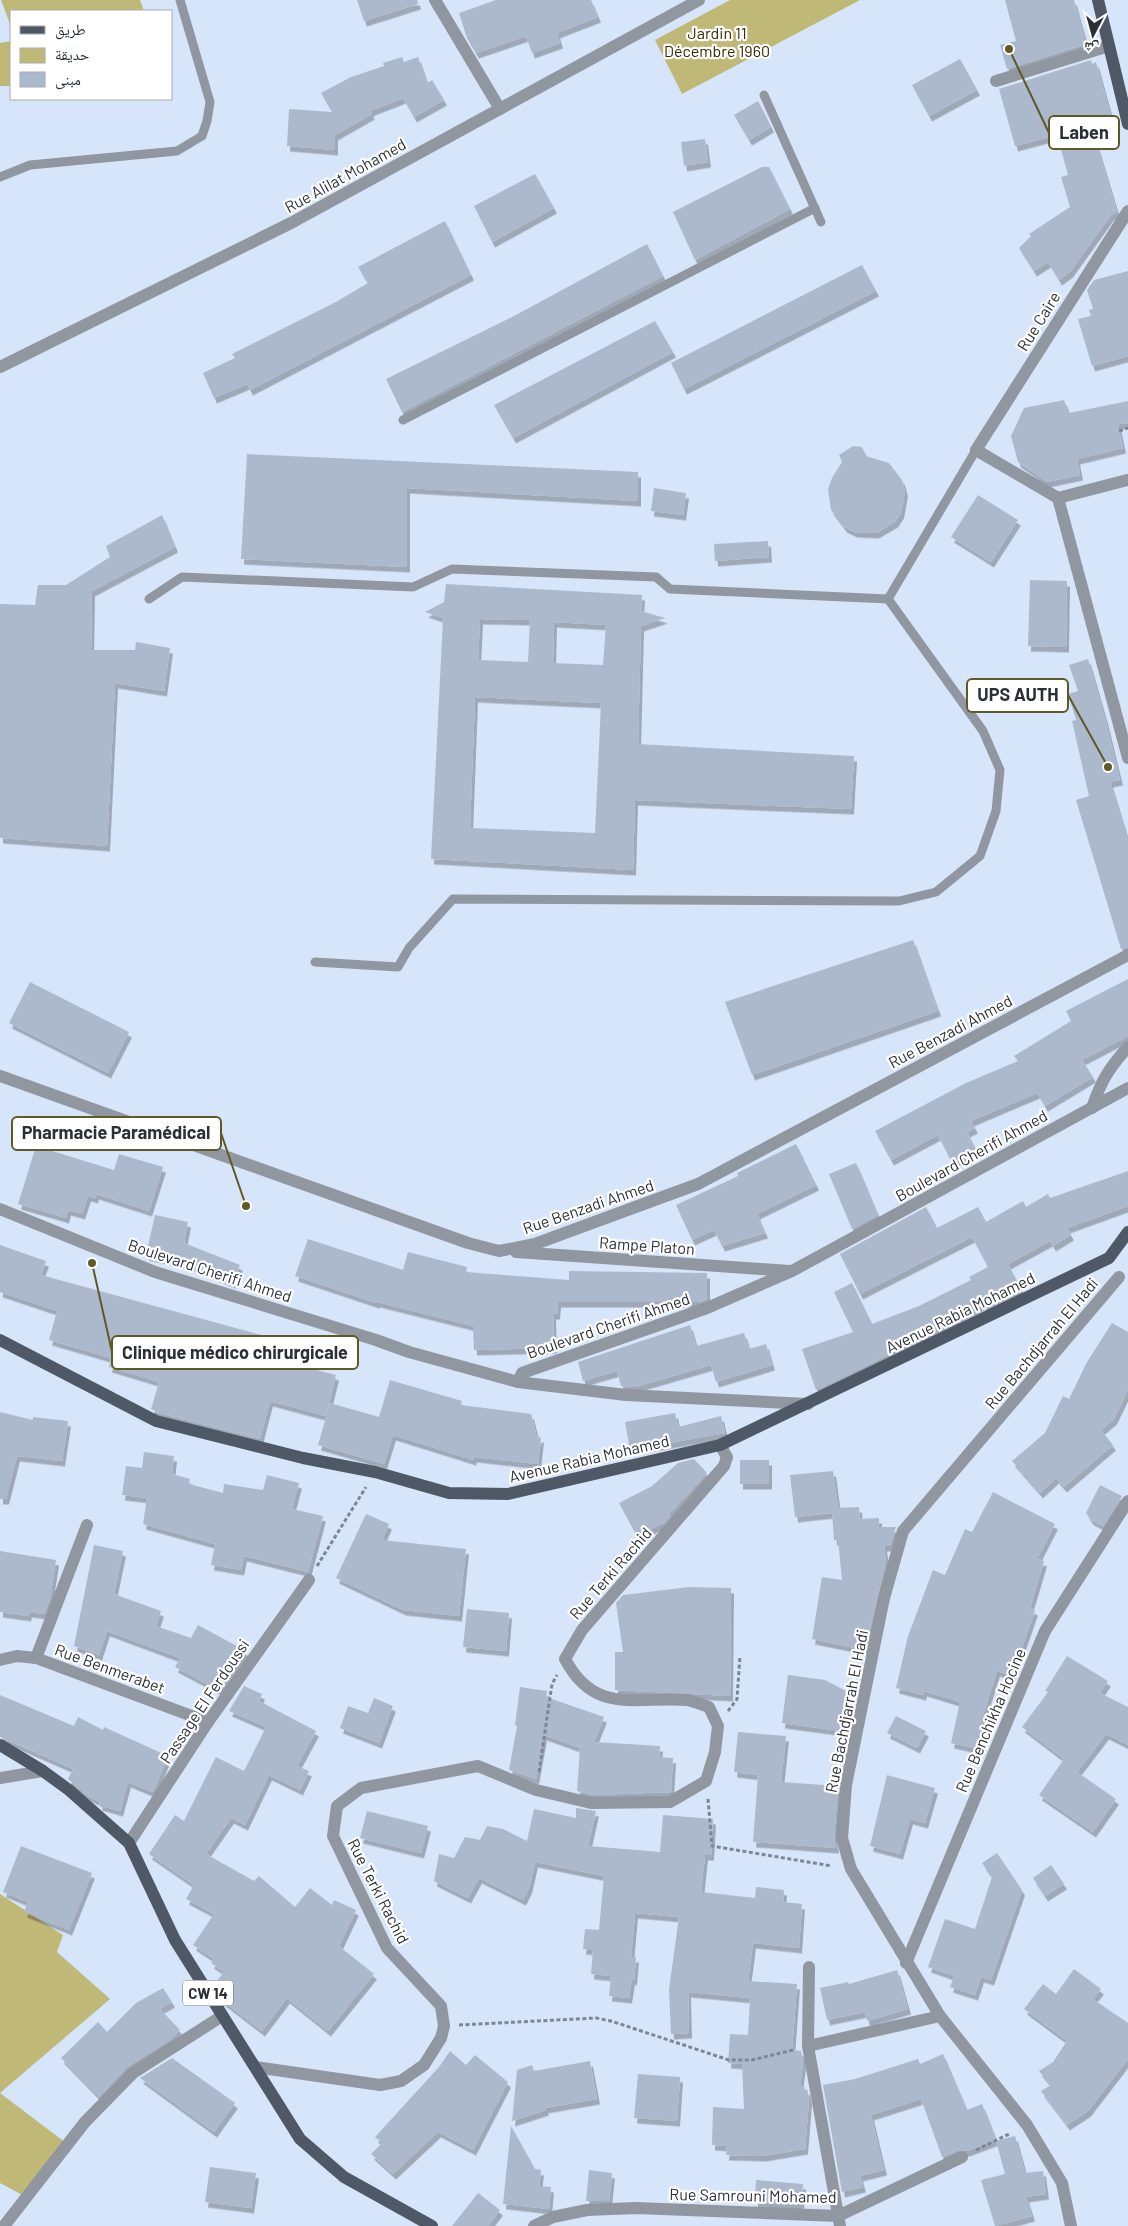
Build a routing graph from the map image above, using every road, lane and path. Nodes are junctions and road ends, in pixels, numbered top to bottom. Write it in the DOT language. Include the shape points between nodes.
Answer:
graph roads {
  1 [pos="180,0"];
  2 [pos="435,0"];
  3 [pos="699,0"];
  4 [pos="1098,0"];
  5 [pos="1109,46"];
  6 [pos="996,80"];
  7 [pos="764,94"];
  8 [pos="500,109"];
  9 [pos="1128,124"];
  10 [pos="0,177"];
  11 [pos="815,208"];
  12 [pos="1128,211"];
  13 [pos="822,222"];
  14 [pos="0,367"];
  15 [pos="403,420"];
  16 [pos="1128,428"];
  17 [pos="1119,431"];
  18 [pos="976,450"];
  19 [pos="1127,480"];
  20 [pos="1058,498"];
  21 [pos="888,598"];
  22 [pos="149,599"];
  23 [pos="1128,758"];
  24 [pos="1128,955"];
  25 [pos="315,962"];
  26 [pos="1128,1047"];
  27 [pos="0,1076"];
  28 [pos="1128,1088"];
  29 [pos="1092,1108"];
  30 [pos="0,1208"];
  31 [pos="1128,1232"];
  32 [pos="499,1251"];
  33 [pos="792,1271"];
  34 [pos="1119,1276"];
  35 [pos="0,1340"];
  36 [pos="518,1382"];
  37 [pos="808,1404"];
  38 [pos="720,1445"];
  39 [pos="375,1472"];
  40 [pos="1128,1501"];
  41 [pos="87,1525"];
  42 [pos="309,1580"];
  43 [pos="740,1656"];
  44 [pos="36,1658"];
  45 [pos="565,1659"];
  46 [pos="0,1660"];
  47 [pos="208,1722"];
  48 [pos="718,1726"];
  49 [pos="0,1745"];
  50 [pos="43,1771"];
  51 [pos="0,1778"];
  52 [pos="706,1781"];
  53 [pos="536,1790"];
  54 [pos="129,1843"];
  55 [pos="851,1869"];
  56 [pos="906,1963"];
  57 [pos="808,1967"];
  58 [pos="222,2016"];
  59 [pos="940,2016"];
  60 [pos="444,2026"];
  61 [pos="808,2046"];
  62 [pos="255,2067"];
  63 [pos="1027,2125"];
  64 [pos="962,2157"];
  65 [pos="839,2221"];
  66 [pos="4,2226"];
  67 [pos="432,2226"];
  68 [pos="534,2226"];
  69 [pos="1072,2226"];
  1 -- 10 [label="lane" via="210,102 202,136 177,151 30,165"];
  2 -- 8 [label="street"];
  3 -- 8 [label="street, Rue Alilat Mohamed"];
  4 -- 5 [label="main road"];
  5 -- 6 [label="street"];
  5 -- 9 [label="main road"];
  7 -- 11 [label="lane"];
  8 -- 14 [label="street, Rue Alilat Mohamed" via="291,223"];
  11 -- 13 [label="lane"];
  11 -- 15 [label="lane"];
  12 -- 18 [label="street, Rue Caire"];
  16 -- 17 [label="path"];
  18 -- 20 [label="street"];
  18 -- 21 [label="lane"];
  19 -- 20 [label="street"];
  20 -- 23 [label="street"];
  21 -- 22 [label="lane" via="670,589 656,577 452,569 413,587 182,577"];
  21 -- 25 [label="lane" via="983,731 1000,770 996,812 980,856 936,892 899,901 453,899 410,948 398,967"];
  24 -- 32 [label="street, Rue Benzadi Ahmed" via="698,1184 535,1244"];
  26 -- 29 [label="street" via="1102,1080"];
  27 -- 32 [label="street, Rue Benzadi Ahmed" via="468,1243"];
  28 -- 29 [label="street, Boulevard Cherifi Ahmed"];
  29 -- 33 [label="street, Boulevard Cherifi Ahmed"];
  30 -- 36 [label="street, Boulevard Cherifi Ahmed" via="155,1272 409,1352"];
  31 -- 37 [label="main road, Avenue Rabia Mohamed" via="1109,1258"];
  32 -- 33 [label="street, Rampe Platon"];
  33 -- 36 [label="street, Boulevard Cherifi Ahmed" via="707,1308 522,1372"];
  34 -- 55 [label="street, Rue Bachdjarrah El Hadi" via="903,1531 884,1598 846,1785 842,1838"];
  35 -- 39 [label="main road, Avenue Rabia Mohamed" via="156,1421 303,1458"];
  36 -- 37 [label="street" via="626,1396"];
  37 -- 38 [label="main road, Avenue Rabia Mohamed"];
  38 -- 39 [label="main road, Avenue Rabia Mohamed" via="508,1494 449,1493"];
  38 -- 45 [label="street, Rue Terki Rachid" via="727,1457 724,1466 582,1630"];
  39 -- 42 [label="path"];
  40 -- 56 [label="street, Rue Benchikha Hocine" via="1045,1631"];
  41 -- 44 [label="street"];
  42 -- 47 [label="street, Passage El Ferdoussi"];
  43 -- 48 [label="path" via="736,1699"];
  44 -- 46 [label="street, Rue Benmerabet" via="17,1656"];
  44 -- 47 [label="street, Rue Benmerabet"];
  45 -- 48 [label="street" via="574,1677 607,1697 628,1701 689,1700 709,1707"];
  45 -- 53 [label="path" via="552,1684"];
  47 -- 54 [label="street, Passage El Ferdoussi"];
  48 -- 52 [label="street" via="715,1752"];
  49 -- 50 [label="main road, CW 14"];
  50 -- 51 [label="street"];
  50 -- 54 [label="main road, CW 14" via="93,1809"];
  52 -- 53 [label="street, Rue Terki Rachid" via="670,1802 591,1803"];
  52 -- 55 [label="path" via="712,1846"];
  53 -- 60 [label="street, Rue Terki Rachid" via="478,1766 361,1788 337,1806 333,1836 387,1948 441,2006"];
  54 -- 58 [label="main road, CW 14" via="175,1940"];
  55 -- 56 [label="street, Rue Bachdjarrah El Hadi"];
  56 -- 59 [label="street, Rue Bachdjarrah El Hadi"];
  57 -- 61 [label="street"];
  58 -- 62 [label="main road, CW 14"];
  58 -- 66 [label="street" via="134,2073 85,2122"];
  59 -- 61 [label="street"];
  59 -- 63 [label="street, Rue Bachdjarrah El Hadi"];
  60 -- 61 [label="path" via="596,2018 730,2060 752,2060"];
  60 -- 62 [label="street" via="441,2038 424,2064 401,2081 380,2085"];
  61 -- 65 [label="street"];
  62 -- 67 [label="main road, CW 14" via="300,2140 344,2177"];
  63 -- 64 [label="path"];
  63 -- 69 [label="street, Rue Bachdjarrah El Hadi" via="1062,2183"];
  64 -- 65 [label="street, Rue Samrouni Mohamed"];
  65 -- 68 [label="street, Rue Samrouni Mohamed" via="636,2208 587,2210"];
}
